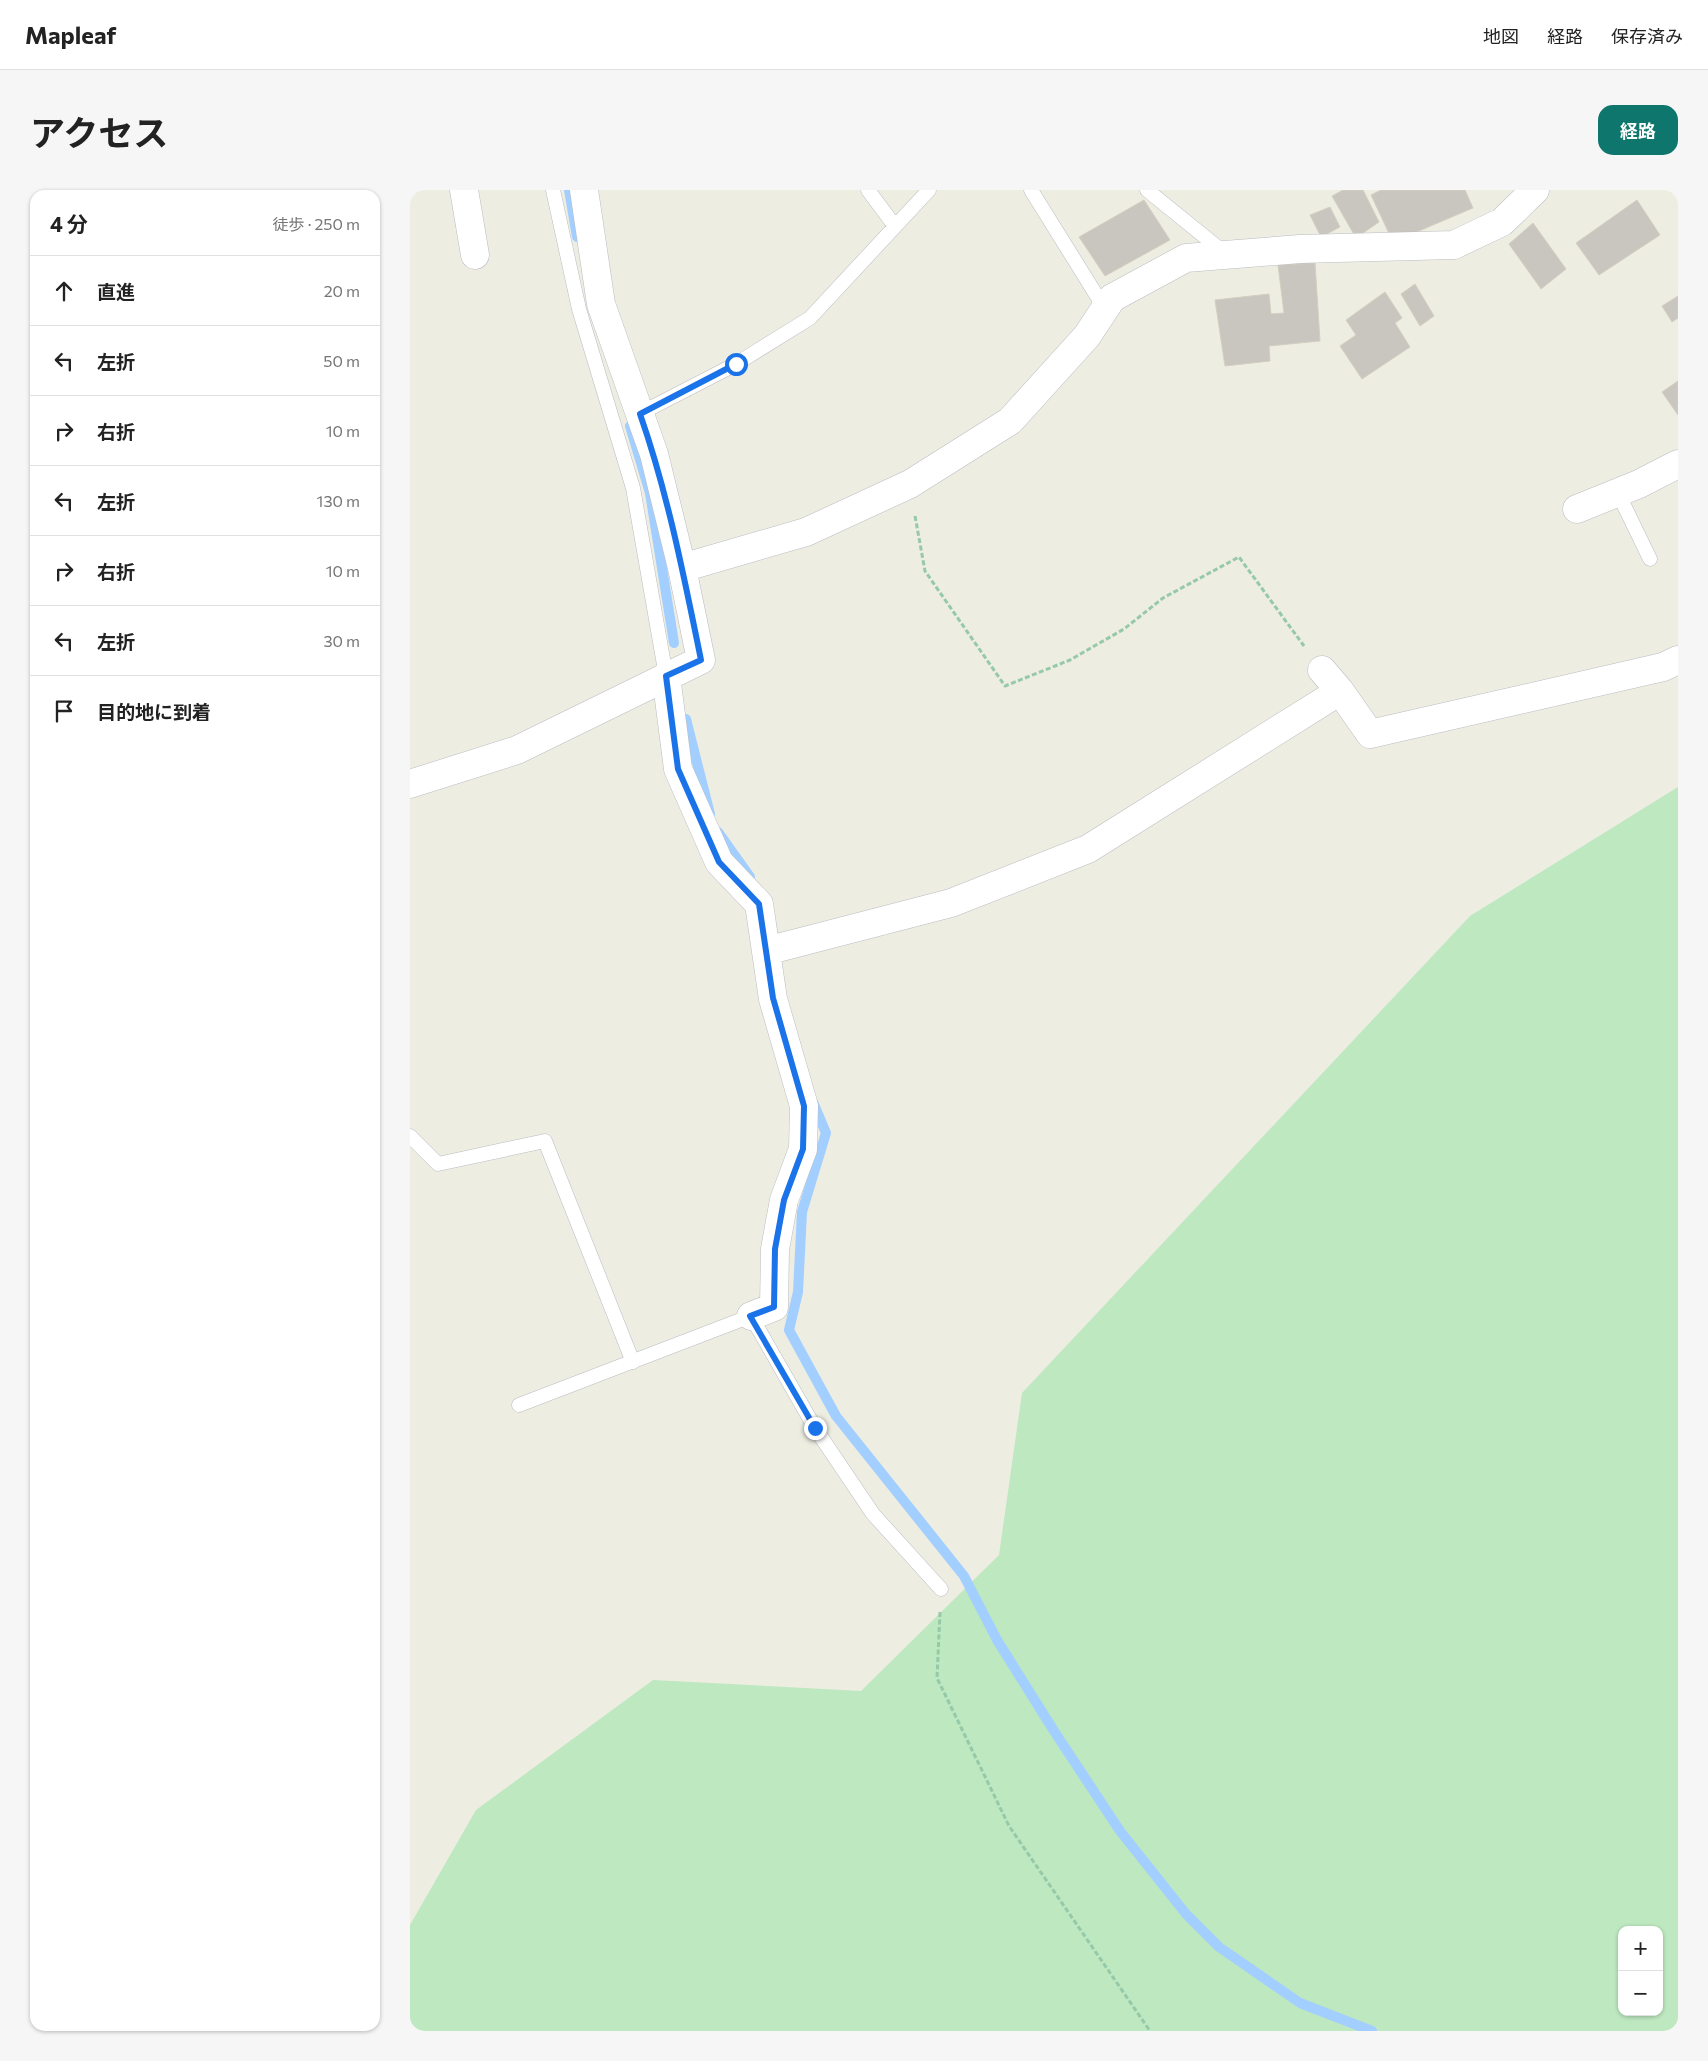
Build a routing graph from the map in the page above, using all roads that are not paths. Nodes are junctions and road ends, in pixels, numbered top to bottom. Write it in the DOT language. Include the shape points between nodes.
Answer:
graph roads {
  1 [pos="464,190"];
  2 [pos="553,190"];
  3 [pos="584,190"];
  4 [pos="868,190"];
  5 [pos="929,190"];
  6 [pos="1031,190"];
  7 [pos="1147,190"];
  8 [pos="1535,190"];
  9 [pos="894,225"];
  10 [pos="474,255"];
  11 [pos="1226,255"];
  12 [pos="1105,309"];
  13 [pos="640,414"];
  14 [pos="1678,464"];
  15 [pos="1618,492"];
  16 [pos="1577,510"];
  17 [pos="1650,559"];
  18 [pos="682,568"];
  19 [pos="1678,660"];
  20 [pos="1322,670"];
  21 [pos="666,676"];
  22 [pos="1340,691"];
  23 [pos="410,784"];
  24 [pos="766,951"];
  25 [pos="410,1136"];
  26 [pos="750,1316"];
  27 [pos="633,1362"];
  28 [pos="519,1406"];
  29 [pos="941,1589"];
  1 -- 10 [label="street"];
  2 -- 21 [label="lane" via="579,309 633,488"];
  3 -- 13 [label="street" via="602,304"];
  4 -- 9 [label="lane"];
  5 -- 9 [label="lane"];
  6 -- 12 [label="lane"];
  7 -- 11 [label="lane"];
  8 -- 11 [label="street" via="1502,222 1454,245 1300,249"];
  9 -- 13 [label="lane" via="810,318 736,364"];
  11 -- 12 [label="street" via="1186,258 1112,298"];
  12 -- 18 [label="street" via="1088,336 1010,420 910,484 806,532"];
  13 -- 18 [label="street" via="654,454"];
  14 -- 15 [label="street"];
  15 -- 16 [label="street"];
  15 -- 17 [label="lane"];
  18 -- 21 [label="street" via="701,660"];
  19 -- 22 [label="street" via="1663,667 1370,734"];
  20 -- 22 [label="street"];
  21 -- 23 [label="street" via="517,750"];
  21 -- 24 [label="street" via="678,769 719,862 759,904"];
  22 -- 24 [label="street" via="1088,848 951,903"];
  24 -- 26 [label="street" via="773,998 804,1106 803,1149 784,1200 775,1249 774,1307"];
  25 -- 27 [label="lane" via="438,1164 545,1141"];
  26 -- 27 [label="lane"];
  26 -- 29 [label="lane" via="815,1428 873,1514"];
  27 -- 28 [label="lane"];
}
